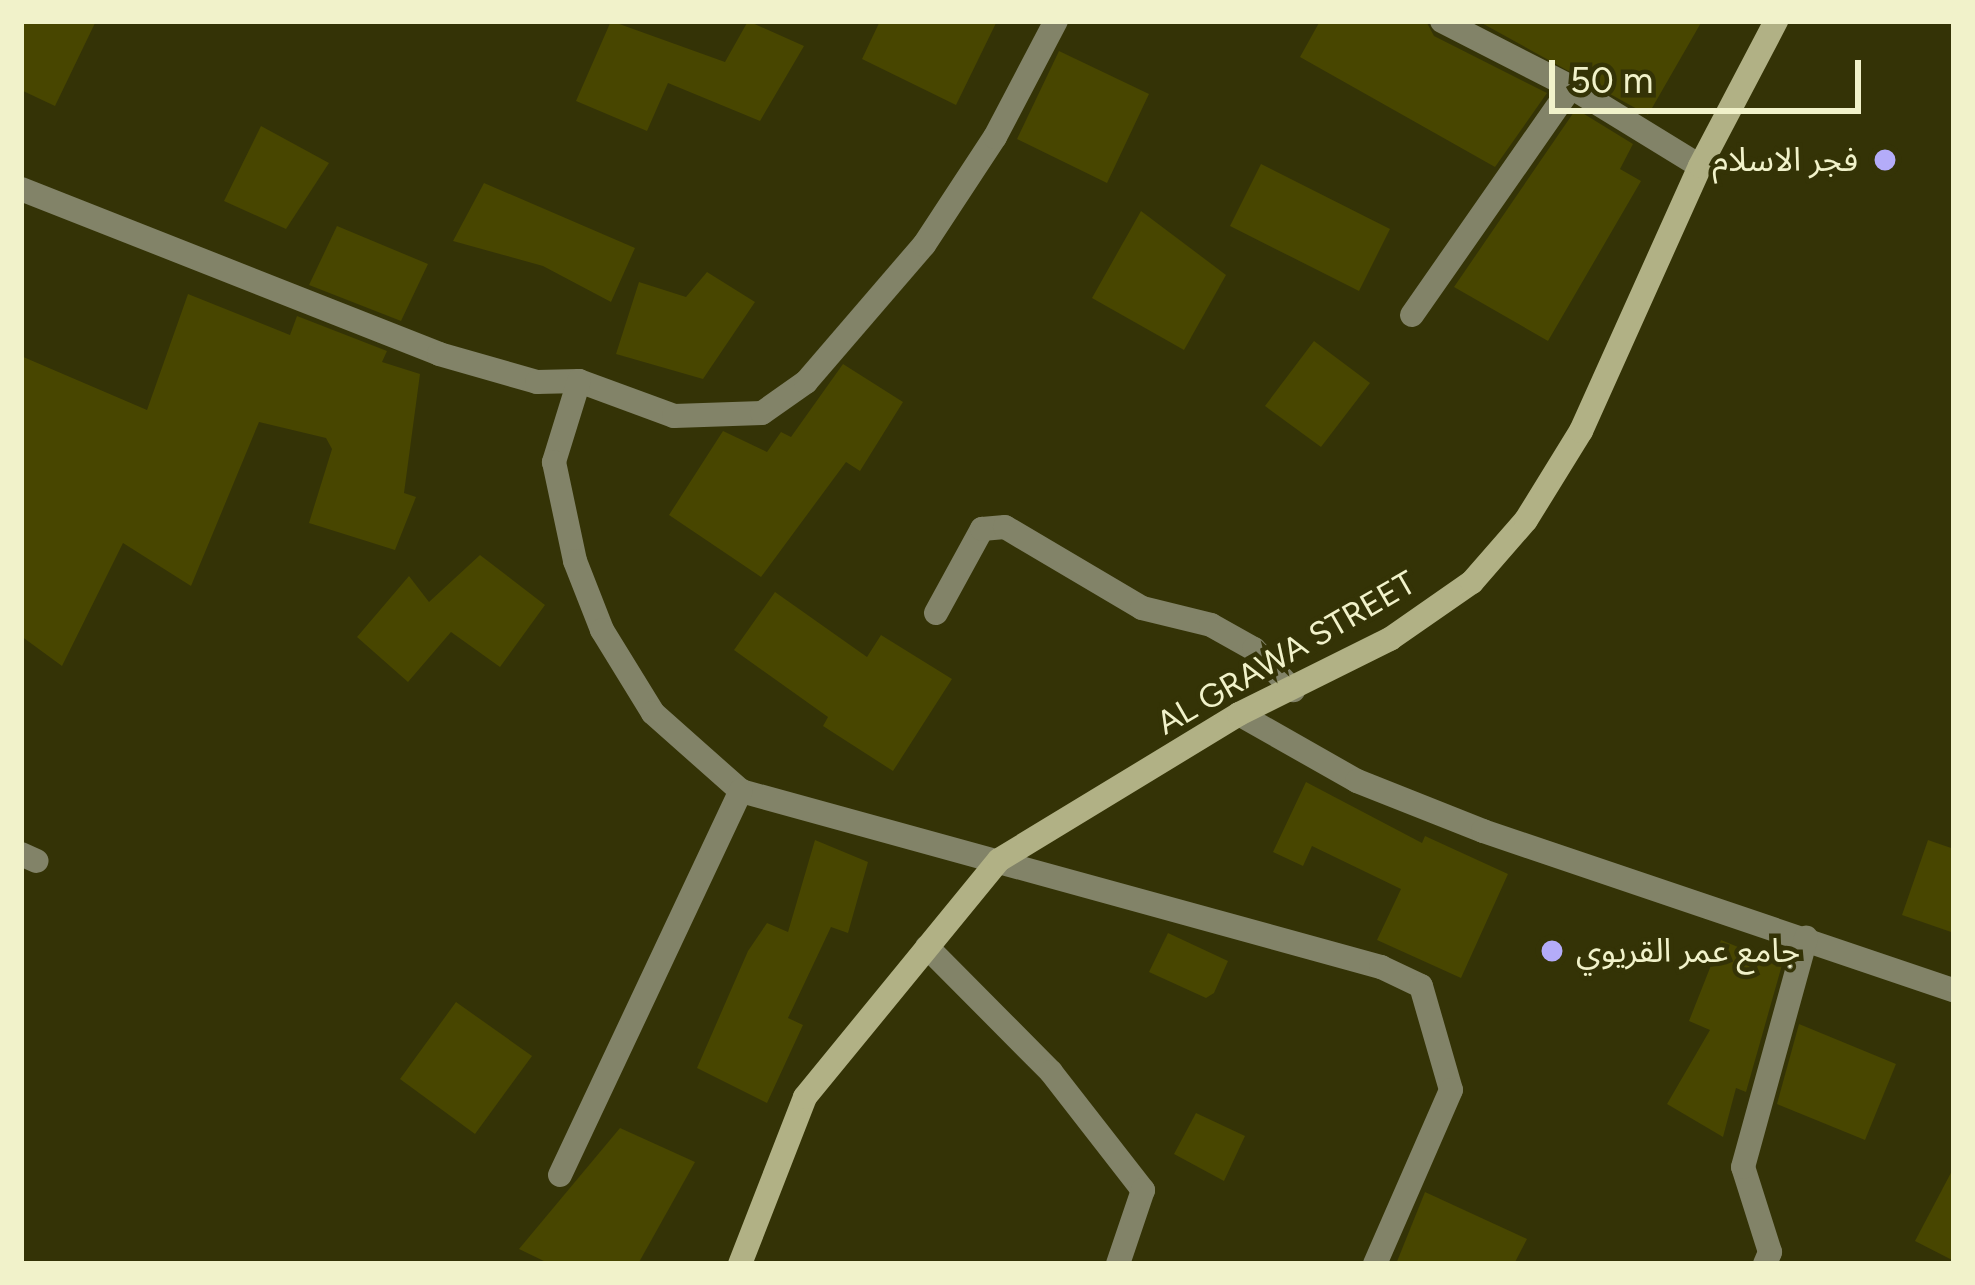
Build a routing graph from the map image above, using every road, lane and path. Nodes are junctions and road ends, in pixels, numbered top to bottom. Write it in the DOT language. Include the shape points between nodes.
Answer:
graph roads {
  1 [pos="1056,21"];
  2 [pos="1442,21"];
  3 [pos="1775,21"];
  4 [pos="1571,86"];
  5 [pos="1700,166"];
  6 [pos="21,189"];
  7 [pos="1412,315"];
  8 [pos="579,381"];
  9 [pos="936,613"];
  10 [pos="1293,690"];
  11 [pos="1239,714"];
  12 [pos="741,790"];
  13 [pos="999,860"];
  14 [pos="1806,938"];
  15 [pos="927,947"];
  16 [pos="1954,990"];
  17 [pos="560,1175"];
  18 [pos="740,1264"];
  19 [pos="1118,1264"];
  20 [pos="1375,1264"];
  21 [pos="1765,1264"];
  1 -- 8 [label="street" via="995,137 924,245 806,382 762,412 674,416"];
  2 -- 4 [label="street"];
  3 -- 5 [label="street, AL GRAWA STREET"];
  4 -- 5 [label="street"];
  4 -- 7 [label="street"];
  5 -- 10 [label="street, AL GRAWA STREET" via="1581,431 1526,520 1472,581 1390,639"];
  6 -- 8 [label="street" via="439,354 537,382"];
  8 -- 12 [label="street" via="554,462 574,561 602,630 653,712"];
  9 -- 10 [label="street" via="982,529 1005,526 1142,608 1211,625 1254,649"];
  10 -- 11 [label="street, AL GRAWA STREET"];
  11 -- 13 [label="street, AL GRAWA STREET"];
  11 -- 14 [label="street" via="1378,790"];
  12 -- 13 [label="street"];
  12 -- 17 [label="street"];
  13 -- 15 [label="street, AL GRAWA STREET"];
  13 -- 20 [label="street" via="1381,967 1421,986 1451,1090"];
  14 -- 16 [label="street"];
  14 -- 21 [label="street" via="1743,1168 1770,1252"];
  15 -- 18 [label="street, AL GRAWA STREET" via="805,1097"];
  15 -- 19 [label="street" via="1051,1072 1143,1190"];
}
